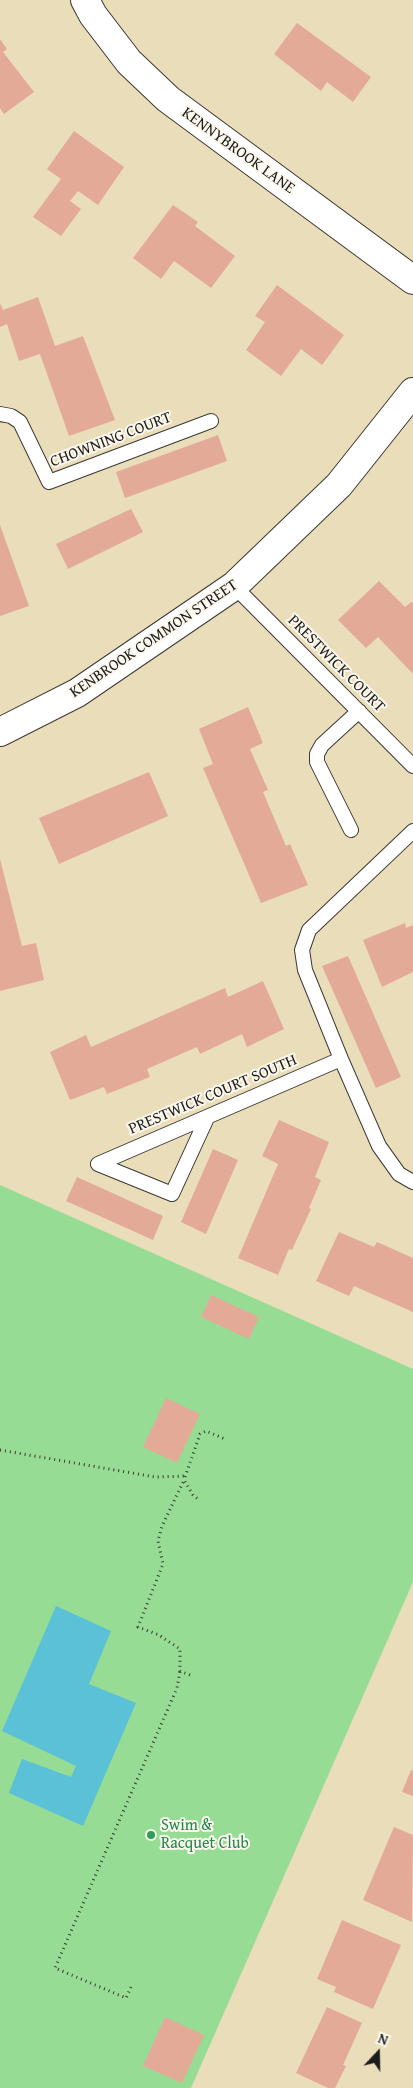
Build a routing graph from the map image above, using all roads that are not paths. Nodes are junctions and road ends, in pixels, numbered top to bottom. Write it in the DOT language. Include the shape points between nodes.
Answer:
graph roads {
  1 [pos="84,0"];
  2 [pos="413,280"];
  3 [pos="413,392"];
  4 [pos="0,414"];
  5 [pos="211,421"];
  6 [pos="234,586"];
  7 [pos="359,711"];
  8 [pos="0,732"];
  9 [pos="413,766"];
  10 [pos="351,830"];
  11 [pos="413,831"];
  12 [pos="341,1059"];
  13 [pos="207,1118"];
  14 [pos="413,1182"];
  1 -- 2 [label="street, KENNYBROOK LANE" via="128,62 168,99"];
  3 -- 6 [label="street, KENBROOK COMMON STREET" via="339,485"];
  4 -- 5 [label="lane, CHOWNING COURT" via="20,422 49,482"];
  6 -- 7 [label="lane, PRESTWICK COURT"];
  6 -- 8 [label="street, KENBROOK COMMON STREET" via="77,693"];
  7 -- 9 [label="lane, PRESTWICK COURT"];
  7 -- 10 [label="lane" via="322,745 317,754 317,762"];
  11 -- 12 [label="lane" via="309,930 302,950 305,970"];
  12 -- 13 [label="lane, PRESTWICK COURT SOUTH"];
  12 -- 14 [label="lane" via="379,1146 399,1174"];
  13 -- 13 [label="lane, PRESTWICK COURT SOUTH" via="98,1164 172,1194"];
}
